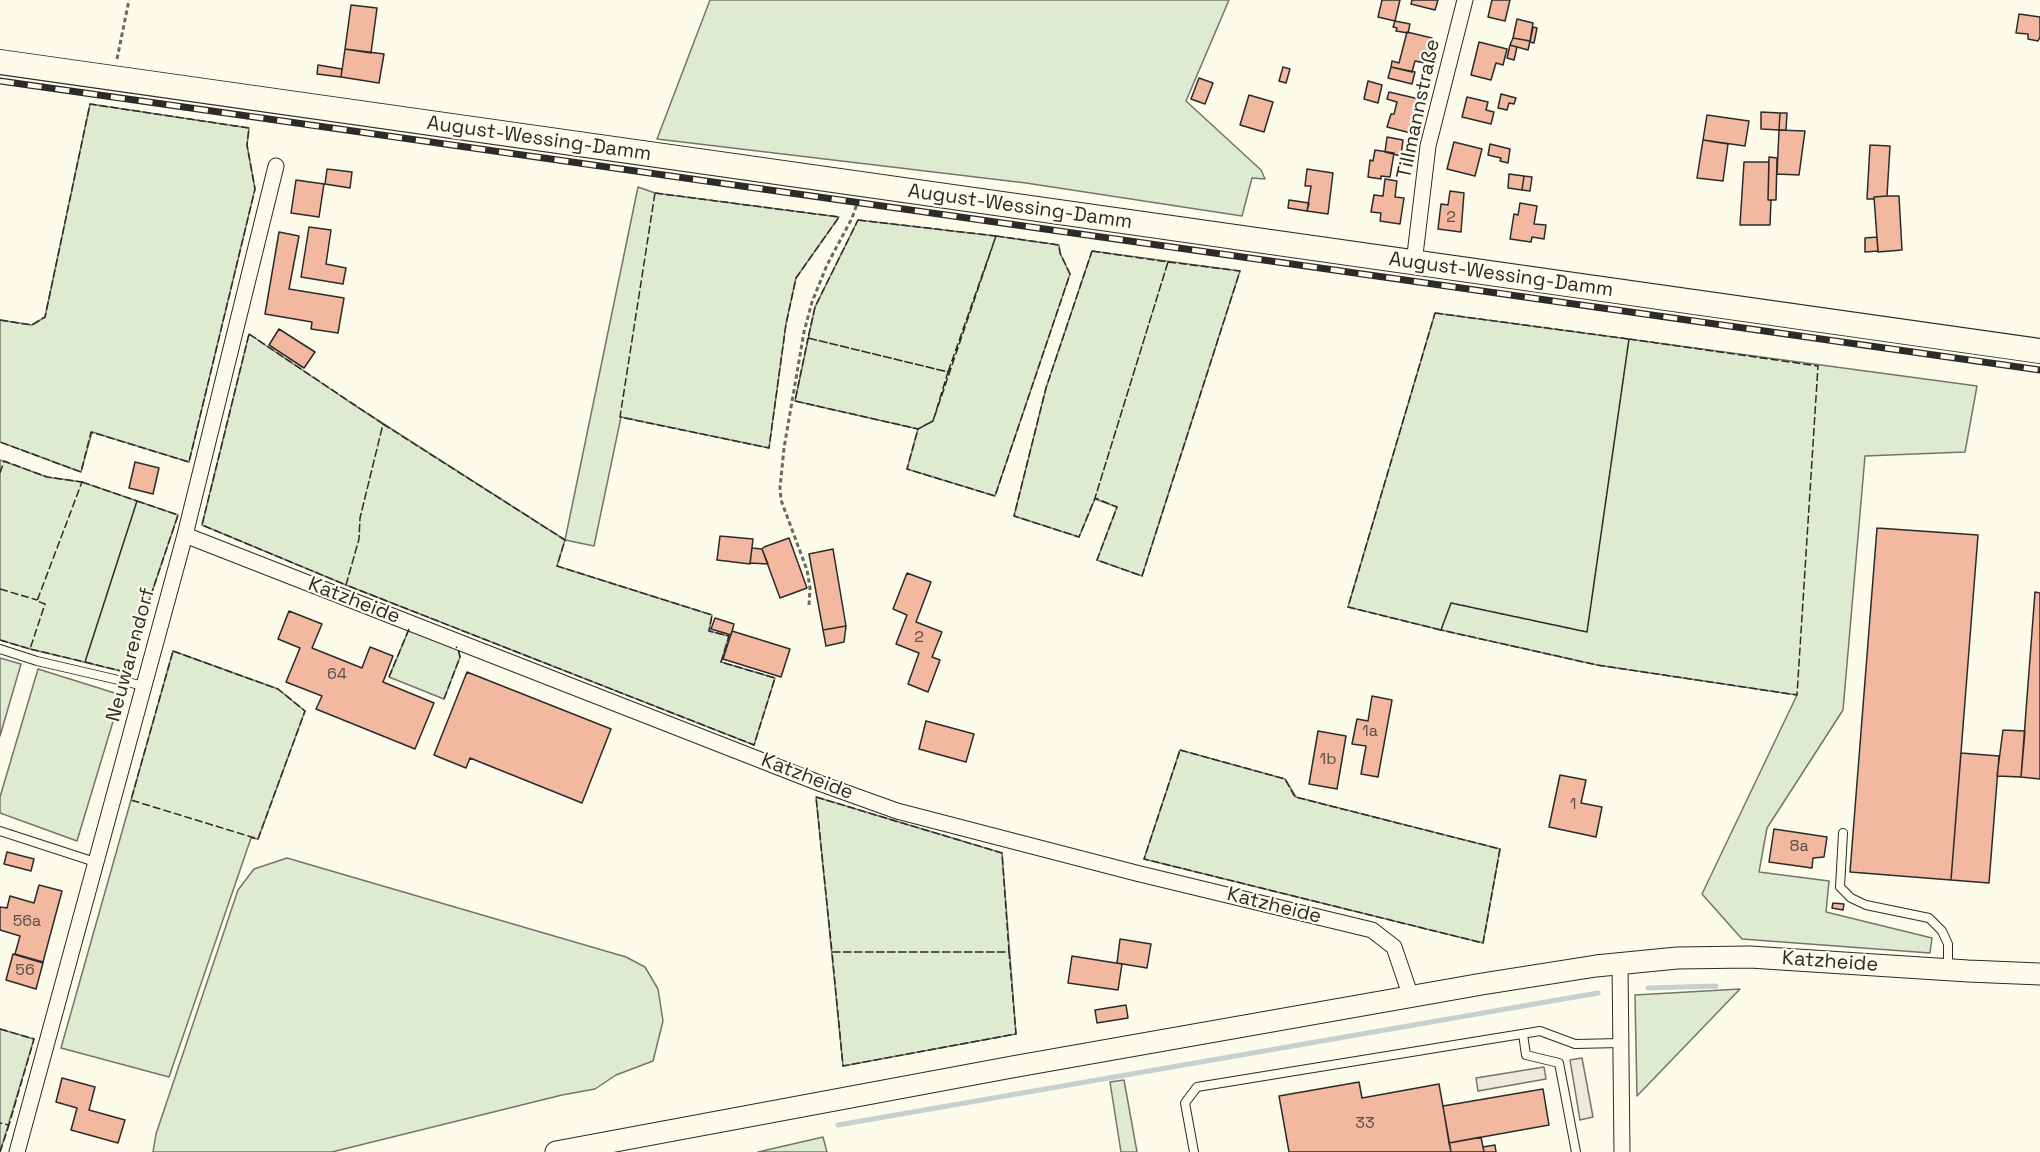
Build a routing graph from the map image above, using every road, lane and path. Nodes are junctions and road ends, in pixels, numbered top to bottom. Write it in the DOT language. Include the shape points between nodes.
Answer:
graph roads {
  1 [pos="129,0"];
  2 [pos="1465,0"];
  3 [pos="118,51"];
  4 [pos="0,62"];
  5 [pos="276,166"];
  6 [pos="854,212"];
  7 [pos="1414,263"];
  8 [pos="2040,351"];
  9 [pos="185,536"];
  10 [pos="809,605"];
  11 [pos="0,650"];
  12 [pos="144,686"];
  13 [pos="0,831"];
  14 [pos="1844,833"];
  15 [pos="95,862"];
  16 [pos="1620,963"];
  17 [pos="1948,970"];
  18 [pos="2040,974"];
  19 [pos="1412,997"];
  20 [pos="1523,1034"];
  21 [pos="1621,1043"];
  22 [pos="17,1152"];
  23 [pos="556,1152"];
  24 [pos="1194,1152"];
  25 [pos="1576,1152"];
  26 [pos="1622,1152"];
  1 -- 3 [label="path"];
  2 -- 7 [label="street, Tillmannstraße" via="1428,146"];
  4 -- 7 [label="main road, August-Wessing-Damm"];
  5 -- 9 [label="street, Neuwarendorf"];
  6 -- 10 [label="path" via="812,302 784,448 780,488 807,570"];
  7 -- 8 [label="main road, August-Wessing-Damm"];
  9 -- 12 [label="street, Neuwarendorf"];
  9 -- 19 [label="street, Katzheide" via="897,811 1372,930 1394,947"];
  11 -- 12 [label="lane"];
  12 -- 15 [label="street, Neuwarendorf"];
  13 -- 15 [label="lane"];
  14 -- 17 [label="lane" via="1840,887 1866,905 1929,918 1942,930 1948,944"];
  15 -- 22 [label="street, Neuwarendorf"];
  16 -- 17 [label="street, Katzheide" via="1750,957"];
  16 -- 19 [label="street, Katzheide"];
  16 -- 21 [label="street"];
  17 -- 18 [label="street, Katzheide"];
  19 -- 23 [label="street, Katzheide"];
  20 -- 21 [label="lane" via="1540,1031 1575,1044"];
  20 -- 24 [label="lane" via="1197,1087 1185,1102"];
  20 -- 25 [label="lane" via="1526,1055 1559,1063"];
  21 -- 26 [label="street"];
}
